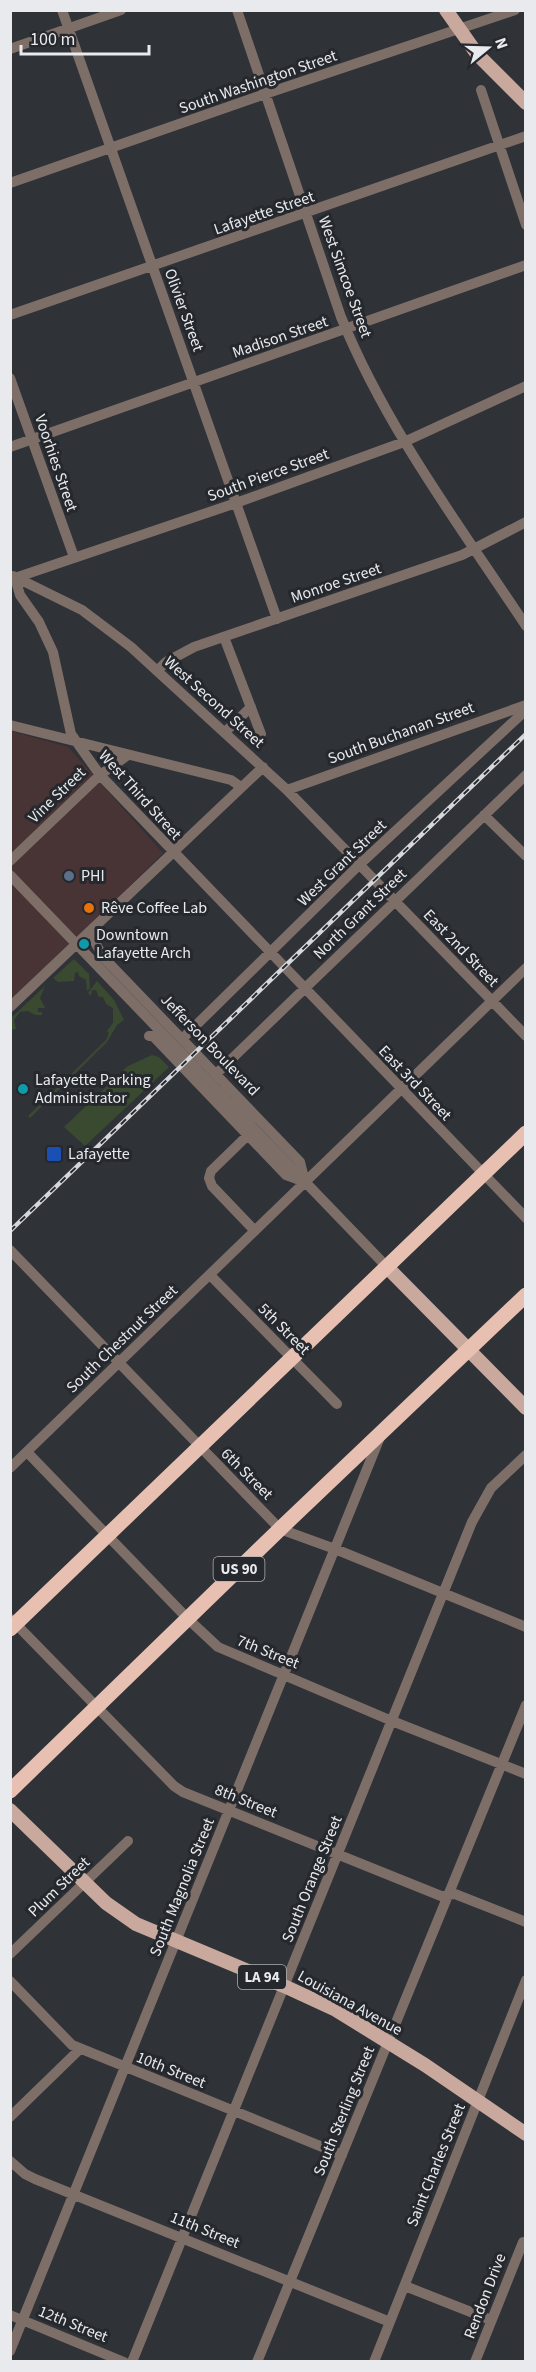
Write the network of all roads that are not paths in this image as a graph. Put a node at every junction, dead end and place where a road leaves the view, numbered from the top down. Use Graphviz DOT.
graph roads {
  1 [pos="62,10"];
  2 [pos="121,10"];
  3 [pos="237,10"];
  4 [pos="446,10"];
  5 [pos="515,10"];
  6 [pos="68,29"];
  7 [pos="459,30"];
  8 [pos="10,49"];
  9 [pos="481,90"];
  10 [pos="265,94"];
  11 [pos="525,103"];
  12 [pos="525,136"];
  13 [pos="499,145"];
  14 [pos="110,149"];
  15 [pos="10,183"];
  16 [pos="306,214"];
  17 [pos="525,225"];
  18 [pos="525,265"];
  19 [pos="153,267"];
  20 [pos="10,315"];
  21 [pos="346,330"];
  22 [pos="10,378"];
  23 [pos="194,382"];
  24 [pos="525,386"];
  25 [pos="32,439"];
  26 [pos="404,442"];
  27 [pos="10,447"];
  28 [pos="236,502"];
  29 [pos="525,522"];
  30 [pos="475,550"];
  31 [pos="74,557"];
  32 [pos="12,577"];
  33 [pos="278,619"];
  34 [pos="525,626"];
  35 [pos="224,637"];
  36 [pos="157,671"];
  37 [pos="525,705"];
  38 [pos="250,707"];
  39 [pos="525,710"];
  40 [pos="10,725"];
  41 [pos="225,732"];
  42 [pos="261,734"];
  43 [pos="75,742"];
  44 [pos="128,755"];
  45 [pos="262,767"];
  46 [pos="100,775"];
  47 [pos="525,775"];
  48 [pos="242,787"];
  49 [pos="287,789"];
  50 [pos="484,815"];
  51 [pos="173,853"];
  52 [pos="525,856"];
  53 [pos="10,861"];
  54 [pos="360,864"];
  55 [pos="10,875"];
  56 [pos="375,881"];
  57 [pos="395,901"];
  58 [pos="93,928"];
  59 [pos="77,943"];
  60 [pos="271,954"];
  61 [pos="284,968"];
  62 [pos="525,968"];
  63 [pos="304,989"];
  64 [pos="490,1000"];
  65 [pos="10,1007"];
  66 [pos="149,1036"];
  67 [pos="525,1036"];
  68 [pos="182,1039"];
  69 [pos="216,1074"];
  70 [pos="401,1090"];
  71 [pos="525,1133"];
  72 [pos="248,1136"];
  73 [pos="483,1174"];
  74 [pos="305,1182"];
  75 [pos="525,1218"];
  76 [pos="255,1231"];
  77 [pos="10,1250"];
  78 [pos="387,1267"];
  79 [pos="210,1275"];
  80 [pos="525,1294"];
  81 [pos="469,1350"];
  82 [pos="292,1359"];
  83 [pos="119,1362"];
  84 [pos="336,1404"];
  85 [pos="525,1408"];
  86 [pos="382,1434"];
  87 [pos="200,1447"];
  88 [pos="27,1452"];
  89 [pos="525,1455"];
  90 [pos="10,1468"];
  91 [pos="280,1529"];
  92 [pos="107,1536"];
  93 [pos="335,1549"];
  94 [pos="444,1593"];
  95 [pos="188,1619"];
  96 [pos="12,1624"];
  97 [pos="525,1627"];
  98 [pos="285,1675"];
  99 [pos="525,1705"];
  100 [pos="97,1707"];
  101 [pos="392,1721"];
  102 [pos="501,1764"];
  103 [pos="525,1774"];
  104 [pos="10,1791"];
  105 [pos="10,1809"];
  106 [pos="230,1810"];
  107 [pos="128,1841"];
  108 [pos="338,1854"];
  109 [pos="84,1883"];
  110 [pos="448,1894"];
  111 [pos="525,1922"];
  112 [pos="176,1942"];
  113 [pos="10,1954"];
  114 [pos="525,1980"];
  115 [pos="10,1981"];
  116 [pos="284,1986"];
  117 [pos="388,2042"];
  118 [pos="81,2049"];
  119 [pos="125,2068"];
  120 [pos="478,2102"];
  121 [pos="234,2111"];
  122 [pos="10,2117"];
  123 [pos="525,2134"];
  124 [pos="342,2155"];
  125 [pos="10,2161"];
  126 [pos="74,2193"];
  127 [pos="184,2237"];
  128 [pos="523,2242"];
  129 [pos="291,2281"];
  130 [pos="405,2286"];
  131 [pos="10,2315"];
  132 [pos="23,2320"];
  133 [pos="491,2320"];
  134 [pos="390,2322"];
  135 [pos="10,2351"];
  136 [pos="124,2361"];
  137 [pos="132,2361"];
  138 [pos="257,2361"];
  139 [pos="374,2361"];
  140 [pos="475,2361"];
  1 -- 6 [label="street, Olivier Street"];
  2 -- 6 [label="street"];
  3 -- 10 [label="street, West Simcoe Street"];
  4 -- 7 [label="main road"];
  5 -- 7 [label="street, South Washington Street"];
  6 -- 8 [label="street"];
  6 -- 14 [label="street, Olivier Street"];
  7 -- 10 [label="street, South Washington Street"];
  7 -- 11 [label="main road"];
  9 -- 13 [label="street"];
  10 -- 14 [label="street, South Washington Street"];
  10 -- 16 [label="street, West Simcoe Street"];
  12 -- 13 [label="street, Lafayette Street"];
  13 -- 16 [label="street, Lafayette Street"];
  13 -- 17 [label="street"];
  14 -- 15 [label="street, South Washington Street"];
  14 -- 19 [label="street, Olivier Street"];
  16 -- 19 [label="street, Lafayette Street"];
  16 -- 21 [label="street, West Simcoe Street"];
  18 -- 21 [label="street, Madison Street"];
  19 -- 20 [label="street, Lafayette Street"];
  19 -- 23 [label="street, Olivier Street"];
  21 -- 23 [label="street, Madison Street"];
  21 -- 26 [label="street, West Simcoe Street"];
  22 -- 25 [label="street, Voorhies Street"];
  23 -- 25 [label="street, Madison Street"];
  23 -- 28 [label="street, Olivier Street"];
  24 -- 26 [label="street, South Pierce Street"];
  25 -- 27 [label="street, Madison Street"];
  25 -- 31 [label="street, Voorhies Street"];
  26 -- 28 [label="street, South Pierce Street"];
  26 -- 30 [label="street, West Simcoe Street"];
  28 -- 31 [label="street, South Pierce Street"];
  28 -- 33 [label="street, Olivier Street"];
  29 -- 30 [label="street, Monroe Street"];
  30 -- 33 [label="street, Monroe Street"];
  30 -- 34 [label="street, West Simcoe Street"];
  31 -- 32 [label="street, South Pierce Street"];
  32 -- 36 [label="street, West Second Street"];
  32 -- 43 [label="street, West Third Street"];
  33 -- 35 [label="street, Monroe Street"];
  35 -- 36 [label="street, Monroe Street"];
  35 -- 38 [label="street"];
  36 -- 41 [label="street, West Second Street"];
  37 -- 49 [label="street, South Buchanan Street"];
  38 -- 41 [label="street"];
  38 -- 42 [label="street"];
  39 -- 54 [label="street, West Grant Street"];
  40 -- 43 [label="street"];
  41 -- 45 [label="street, West Second Street"];
  43 -- 44 [label="street"];
  43 -- 46 [label="street, West Third Street"];
  44 -- 46 [label="street, Vine Street"];
  44 -- 48 [label="street"];
  45 -- 48 [label="street"];
  45 -- 49 [label="street, West Second Street"];
  46 -- 51 [label="street, West Third Street"];
  46 -- 53 [label="street, Vine Street"];
  47 -- 50 [label="street, North Grant Street"];
  48 -- 51 [label="street"];
  49 -- 54 [label="street, West Second Street"];
  50 -- 52 [label="street"];
  50 -- 57 [label="street, North Grant Street"];
  51 -- 58 [label="street"];
  51 -- 60 [label="street, West Third Street"];
  54 -- 56 [label="street, West Second Street"];
  54 -- 60 [label="street, West Grant Street"];
  55 -- 59 [label="street, Jefferson Boulevard"];
  56 -- 57 [label="street, East 2nd Street"];
  57 -- 63 [label="street, North Grant Street"];
  57 -- 64 [label="street, East 2nd Street"];
  58 -- 59 [label="street"];
  58 -- 68 [label="street, Jefferson Boulevard"];
  59 -- 65 [label="street"];
  59 -- 74 [label="street, Jefferson Boulevard"];
  60 -- 61 [label="street, West Third Street"];
  60 -- 68 [label="street, West Grant Street"];
  61 -- 63 [label="street, East 3rd Street"];
  62 -- 64 [label="street, South Chestnut Street"];
  63 -- 69 [label="street, North Grant Street"];
  63 -- 70 [label="street, East 3rd Street"];
  64 -- 67 [label="street, East 2nd Street"];
  64 -- 70 [label="street, South Chestnut Street"];
  66 -- 72 [label="street, Jefferson Boulevard"];
  68 -- 69 [label="street, Jefferson Boulevard"];
  69 -- 74 [label="street, Jefferson Boulevard"];
  70 -- 73 [label="street, East 3rd Street"];
  70 -- 74 [label="street, South Chestnut Street"];
  71 -- 73 [label="highway"];
  72 -- 74 [label="street, Jefferson Boulevard"];
  72 -- 76 [label="street"];
  73 -- 75 [label="street, East 3rd Street"];
  73 -- 78 [label="highway"];
  74 -- 76 [label="street, South Chestnut Street"];
  74 -- 78 [label="street, Jefferson Boulevard"];
  76 -- 79 [label="street, South Chestnut Street"];
  77 -- 83 [label="street, 6th Street"];
  78 -- 81 [label="main road, Jefferson Boulevard"];
  78 -- 82 [label="highway"];
  79 -- 82 [label="street, 5th Street"];
  79 -- 83 [label="street, South Chestnut Street"];
  80 -- 81 [label="highway, US 90"];
  81 -- 85 [label="main road, Jefferson Boulevard"];
  81 -- 86 [label="highway, US 90"];
  82 -- 84 [label="street, 5th Street"];
  82 -- 87 [label="highway"];
  83 -- 87 [label="street, 6th Street"];
  83 -- 88 [label="street, South Chestnut Street"];
  86 -- 91 [label="highway, US 90"];
  86 -- 93 [label="street, South Magnolia Street"];
  87 -- 91 [label="street, 6th Street"];
  87 -- 92 [label="highway"];
  88 -- 90 [label="street, South Chestnut Street"];
  88 -- 92 [label="street, 7th Street"];
  89 -- 94 [label="street, South Orange Street"];
  91 -- 93 [label="street, 6th Street"];
  91 -- 95 [label="highway, US 90"];
  92 -- 95 [label="street, 7th Street"];
  92 -- 96 [label="highway"];
  93 -- 94 [label="street, 6th Street"];
  93 -- 98 [label="street, South Magnolia Street"];
  94 -- 97 [label="street, 6th Street"];
  94 -- 101 [label="street, South Orange Street"];
  95 -- 98 [label="street, 7th Street"];
  95 -- 100 [label="highway, US 90"];
  96 -- 100 [label="street, 8th Street"];
  98 -- 101 [label="street, 7th Street"];
  98 -- 106 [label="street, South Magnolia Street"];
  99 -- 102 [label="street, South Sterling Street"];
  100 -- 104 [label="highway, US 90"];
  100 -- 106 [label="street, 8th Street"];
  101 -- 102 [label="street, 7th Street"];
  101 -- 108 [label="street, South Orange Street"];
  102 -- 103 [label="street, 7th Street"];
  102 -- 110 [label="street, South Sterling Street"];
  105 -- 109 [label="main road, Louisiana Avenue / LA 94"];
  106 -- 108 [label="street, 8th Street"];
  106 -- 112 [label="street, South Magnolia Street"];
  107 -- 109 [label="street, Plum Street"];
  108 -- 110 [label="street, 8th Street"];
  108 -- 116 [label="street, South Orange Street"];
  109 -- 112 [label="main road, Louisiana Avenue / LA 94"];
  109 -- 113 [label="street, Plum Street"];
  110 -- 111 [label="street, 8th Street"];
  110 -- 117 [label="street, South Sterling Street"];
  112 -- 116 [label="main road, Louisiana Avenue / LA 94"];
  112 -- 119 [label="street, South Magnolia Street"];
  114 -- 120 [label="street, Saint Charles Street"];
  115 -- 118 [label="street, 10th Street"];
  116 -- 117 [label="main road, Louisiana Avenue / LA 94"];
  116 -- 121 [label="street, South Orange Street"];
  117 -- 120 [label="main road, Louisiana Avenue / LA 94"];
  117 -- 124 [label="street, South Sterling Street"];
  118 -- 119 [label="street, 10th Street"];
  118 -- 122 [label="street"];
  119 -- 121 [label="street, 10th Street"];
  119 -- 126 [label="street, South Magnolia Street"];
  120 -- 123 [label="main road, Louisiana Avenue / LA 94"];
  120 -- 130 [label="street, Saint Charles Street"];
  121 -- 124 [label="street, 10th Street"];
  121 -- 127 [label="street, South Orange Street"];
  124 -- 129 [label="street, South Sterling Street"];
  125 -- 126 [label="street, 11th Street"];
  126 -- 127 [label="street, 11th Street"];
  126 -- 132 [label="street, South Magnolia Street"];
  127 -- 129 [label="street, 11th Street"];
  127 -- 137 [label="street, South Orange Street"];
  128 -- 133 [label="street, Rendon Drive"];
  129 -- 134 [label="street, 11th Street"];
  129 -- 138 [label="street, South Sterling Street"];
  130 -- 133 [label="street"];
  130 -- 134 [label="street, Saint Charles Street"];
  131 -- 132 [label="street, 12th Street"];
  132 -- 135 [label="street, South Magnolia Street"];
  132 -- 136 [label="street, 12th Street"];
  133 -- 140 [label="street, Rendon Drive"];
  134 -- 139 [label="street, Saint Charles Street"];
}
